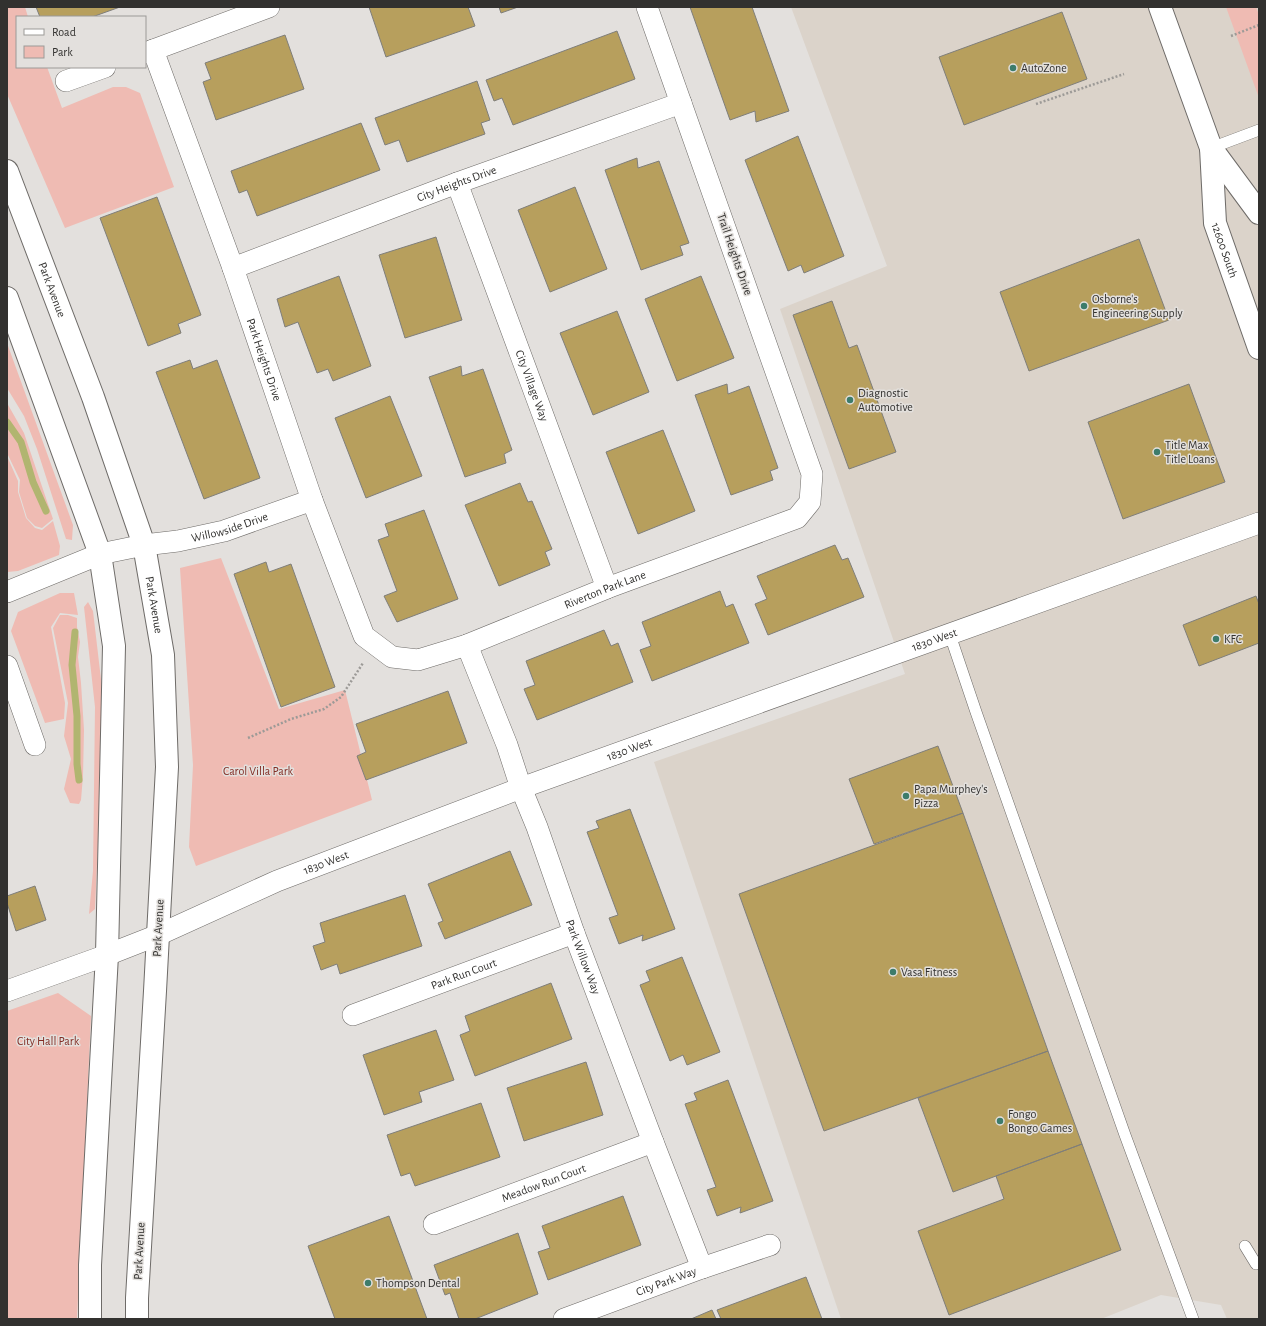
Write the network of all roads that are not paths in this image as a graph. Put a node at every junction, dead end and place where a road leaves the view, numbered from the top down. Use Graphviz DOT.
graph roads {
  1 [pos="269,7"];
  2 [pos="647,7"];
  3 [pos="1160,7"];
  4 [pos="149,51"];
  5 [pos="102,68"];
  6 [pos="66,81"];
  7 [pos="681,103"];
  8 [pos="1259,130"];
  9 [pos="1211,148"];
  10 [pos="7,171"];
  11 [pos="457,183"];
  12 [pos="13,205"];
  13 [pos="1259,213"];
  14 [pos="233,268"];
  15 [pos="7,298"];
  16 [pos="1259,348"];
  17 [pos="312,500"];
  18 [pos="810,502"];
  19 [pos="1259,523"];
  20 [pos="144,545"];
  21 [pos="100,554"];
  22 [pos="607,588"];
  23 [pos="7,592"];
  24 [pos="950,634"];
  25 [pos="467,645"];
  26 [pos="392,657"];
  27 [pos="7,666"];
  28 [pos="35,745"];
  29 [pos="521,788"];
  30 [pos="574,933"];
  31 [pos="158,935"];
  32 [pos="107,955"];
  33 [pos="7,991"];
  34 [pos="353,1015"];
  35 [pos="653,1142"];
  36 [pos="434,1224"];
  37 [pos="770,1245"];
  38 [pos="1245,1246"];
  39 [pos="1259,1263"];
  40 [pos="702,1268"];
  41 [pos="90,1316"];
  42 [pos="136,1316"];
  43 [pos="564,1319"];
  44 [pos="1193,1319"];
  1 -- 4 [label="street"];
  2 -- 7 [label="street, Trail Heights Drive"];
  3 -- 9 [label="street, 12600 South"];
  4 -- 14 [label="street, Park Heights Drive"];
  5 -- 6 [label="street"];
  7 -- 11 [label="street, City Heights Drive"];
  7 -- 18 [label="street, Trail Heights Drive"];
  8 -- 9 [label="lane"];
  9 -- 13 [label="street, 12600 South"];
  9 -- 16 [label="street, 12600 South"];
  10 -- 12 [label="street, Park Avenue"];
  11 -- 14 [label="street, City Heights Drive"];
  11 -- 22 [label="street, City Village Way"];
  12 -- 20 [label="street, Park Avenue"];
  14 -- 17 [label="street, Park Heights Drive"];
  15 -- 21 [label="street"];
  17 -- 20 [label="street, Willowside Drive"];
  17 -- 26 [label="street, Park Heights Drive"];
  18 -- 22 [label="street, Riverton Park Lane"];
  19 -- 24 [label="street, 1830 West"];
  20 -- 21 [label="street"];
  20 -- 31 [label="street, Park Avenue"];
  21 -- 23 [label="street"];
  21 -- 32 [label="street"];
  22 -- 25 [label="street, Riverton Park Lane"];
  24 -- 29 [label="street, 1830 West"];
  24 -- 44 [label="lane"];
  25 -- 26 [label="street, Riverton Park Lane"];
  25 -- 29 [label="street, Park Willow Way"];
  27 -- 28 [label="street"];
  29 -- 30 [label="street, Park Willow Way"];
  29 -- 31 [label="street, 1830 West"];
  30 -- 34 [label="street, Park Run Court"];
  30 -- 35 [label="street, Park Willow Way"];
  31 -- 32 [label="street, 1830 West"];
  31 -- 42 [label="street, Park Avenue"];
  32 -- 33 [label="street, 1830 West"];
  32 -- 41 [label="street"];
  35 -- 36 [label="street, Meadow Run Court"];
  35 -- 40 [label="street, Park Willow Way"];
  37 -- 40 [label="street, City Park Way"];
  38 -- 39 [label="lane"];
  40 -- 43 [label="street, City Park Way"];
}
